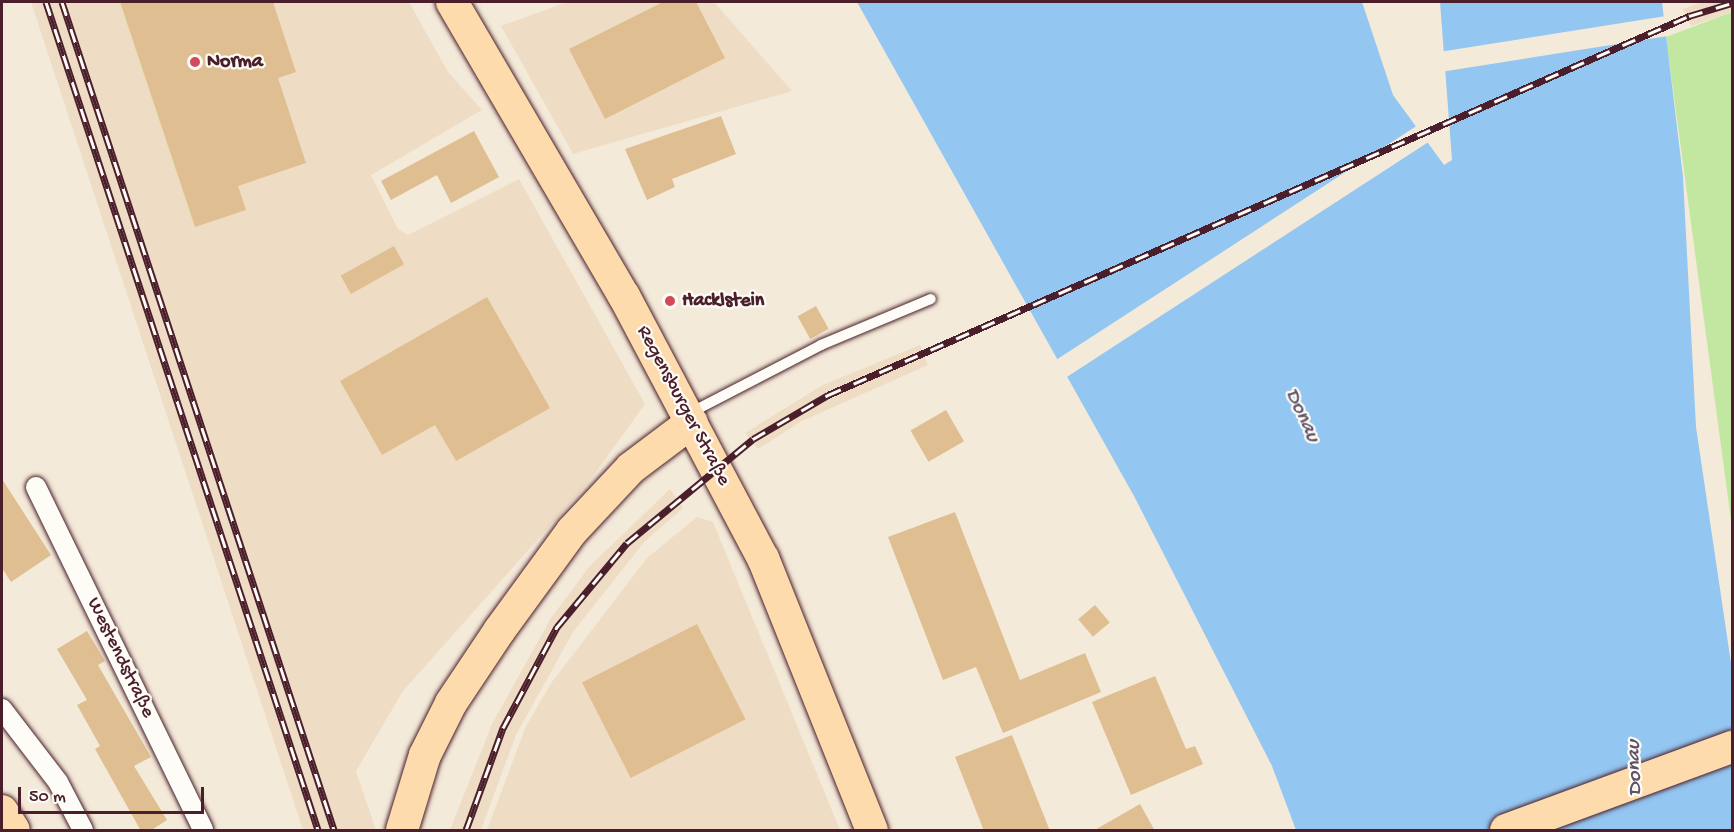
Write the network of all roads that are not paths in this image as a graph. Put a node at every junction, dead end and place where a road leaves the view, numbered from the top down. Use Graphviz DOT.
graph roads {
  1 [pos="452,2"];
  2 [pos="931,299"];
  3 [pos="690,418"];
  4 [pos="36,487"];
  5 [pos="2,709"];
  6 [pos="1732,747"];
  7 [pos="2,811"];
  8 [pos="14,831"];
  9 [pos="83,831"];
  10 [pos="203,831"];
  11 [pos="402,831"];
  12 [pos="872,831"];
  13 [pos="1506,831"];
  1 -- 3 [label="main road, Regensburger Straße"];
  2 -- 3 [label="lane"];
  3 -- 11 [label="main road"];
  3 -- 12 [label="main road, Regensburger Straße"];
  4 -- 10 [label="street, Westendstraße"];
  5 -- 9 [label="street"];
  6 -- 13 [label="main road"];
  7 -- 8 [label="main road"];
}
